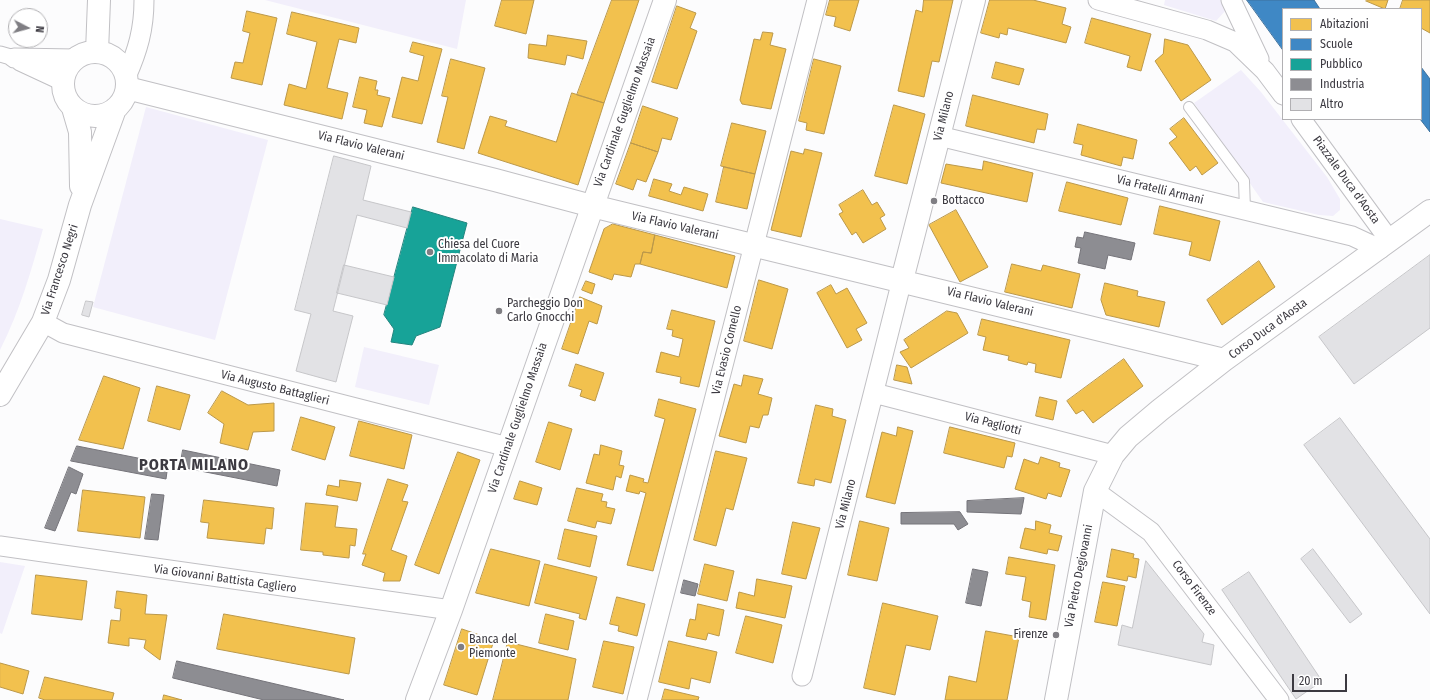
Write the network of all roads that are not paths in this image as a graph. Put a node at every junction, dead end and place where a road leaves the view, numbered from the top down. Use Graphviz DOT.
graph roads {
  1 [pos="99,0"];
  2 [pos="144,0"];
  3 [pos="665,0"];
  4 [pos="817,0"];
  5 [pos="974,0"];
  6 [pos="1098,0"];
  7 [pos="1231,0"];
  8 [pos="97,52"];
  9 [pos="7,56"];
  10 [pos="75,59"];
  11 [pos="1265,71"];
  12 [pos="63,81"];
  13 [pos="126,82"];
  14 [pos="1282,94"];
  15 [pos="1189,107"];
  16 [pos="73,108"];
  17 [pos="115,109"];
  18 [pos="1302,120"];
  19 [pos="939,136"];
  20 [pos="80,205"];
  21 [pos="592,206"];
  22 [pos="1245,210"];
  23 [pos="1430,211"];
  24 [pos="754,244"];
  25 [pos="1385,245"];
  26 [pos="902,280"];
  27 [pos="43,322"];
  28 [pos="1224,360"];
  29 [pos="874,393"];
  30 [pos="0,394"];
  31 [pos="508,448"];
  32 [pos="1113,456"];
  33 [pos="1095,491"];
  34 [pos="0,546"];
  35 [pos="451,610"];
  36 [pos="802,676"];
  37 [pos="417,700"];
  38 [pos="637,700"];
  39 [pos="1056,700"];
  40 [pos="1279,700"];
  1 -- 8 [label="street"];
  2 -- 13 [label="street"];
  3 -- 21 [label="street, Via Cardinale Guglielmo Massaia"];
  4 -- 24 [label="street, Via Evasio Comello"];
  5 -- 19 [label="street, Via Milano"];
  6 -- 11 [label="street"];
  7 -- 11 [label="street"];
  8 -- 10 [label="street"];
  8 -- 13 [label="street"];
  9 -- 10 [label="street"];
  9 -- 12 [label="street"];
  10 -- 12 [label="street"];
  11 -- 14 [label="street"];
  12 -- 16 [label="street"];
  13 -- 17 [label="street"];
  13 -- 21 [label="street, Via Flavio Valerani"];
  15 -- 22 [label="lane"];
  16 -- 17 [label="street"];
  16 -- 20 [label="street, Via Francesco Negri"];
  17 -- 20 [label="street, Via Francesco Negri"];
  18 -- 25 [label="street, Piazzale Duca d'Aosta"];
  19 -- 22 [label="street, Via Fratelli Armani"];
  19 -- 26 [label="street, Via Milano"];
  20 -- 27 [label="street, Via Francesco Negri"];
  21 -- 24 [label="street, Via Flavio Valerani"];
  21 -- 31 [label="street, Via Cardinale Guglielmo Massaia"];
  22 -- 25 [label="street, Via Fratelli Armani"];
  23 -- 25 [label="street, Corso Duca d'Aosta"];
  24 -- 26 [label="street, Via Flavio Valerani"];
  24 -- 38 [label="street, Via Evasio Comello"];
  25 -- 28 [label="street, Corso Duca d'Aosta"];
  26 -- 28 [label="street, Via Flavio Valerani"];
  26 -- 29 [label="street, Via Milano"];
  27 -- 30 [label="street, Via Francesco Negri"];
  27 -- 31 [label="street, Via Augusto Battaglieri"];
  28 -- 32 [label="street, Corso Duca d'Aosta"];
  29 -- 32 [label="street, Via Pagliotti"];
  29 -- 36 [label="street, Via Milano"];
  31 -- 35 [label="street, Via Cardinale Guglielmo Massaia"];
  32 -- 33 [label="street, Via Pietro Degiovanni"];
  33 -- 39 [label="street, Via Pietro Degiovanni"];
  33 -- 40 [label="street, Corso Firenze"];
  34 -- 35 [label="street, Via Giovanni Battista Cagliero"];
  35 -- 37 [label="street, Via Cardinale Guglielmo Massaia"];
}
